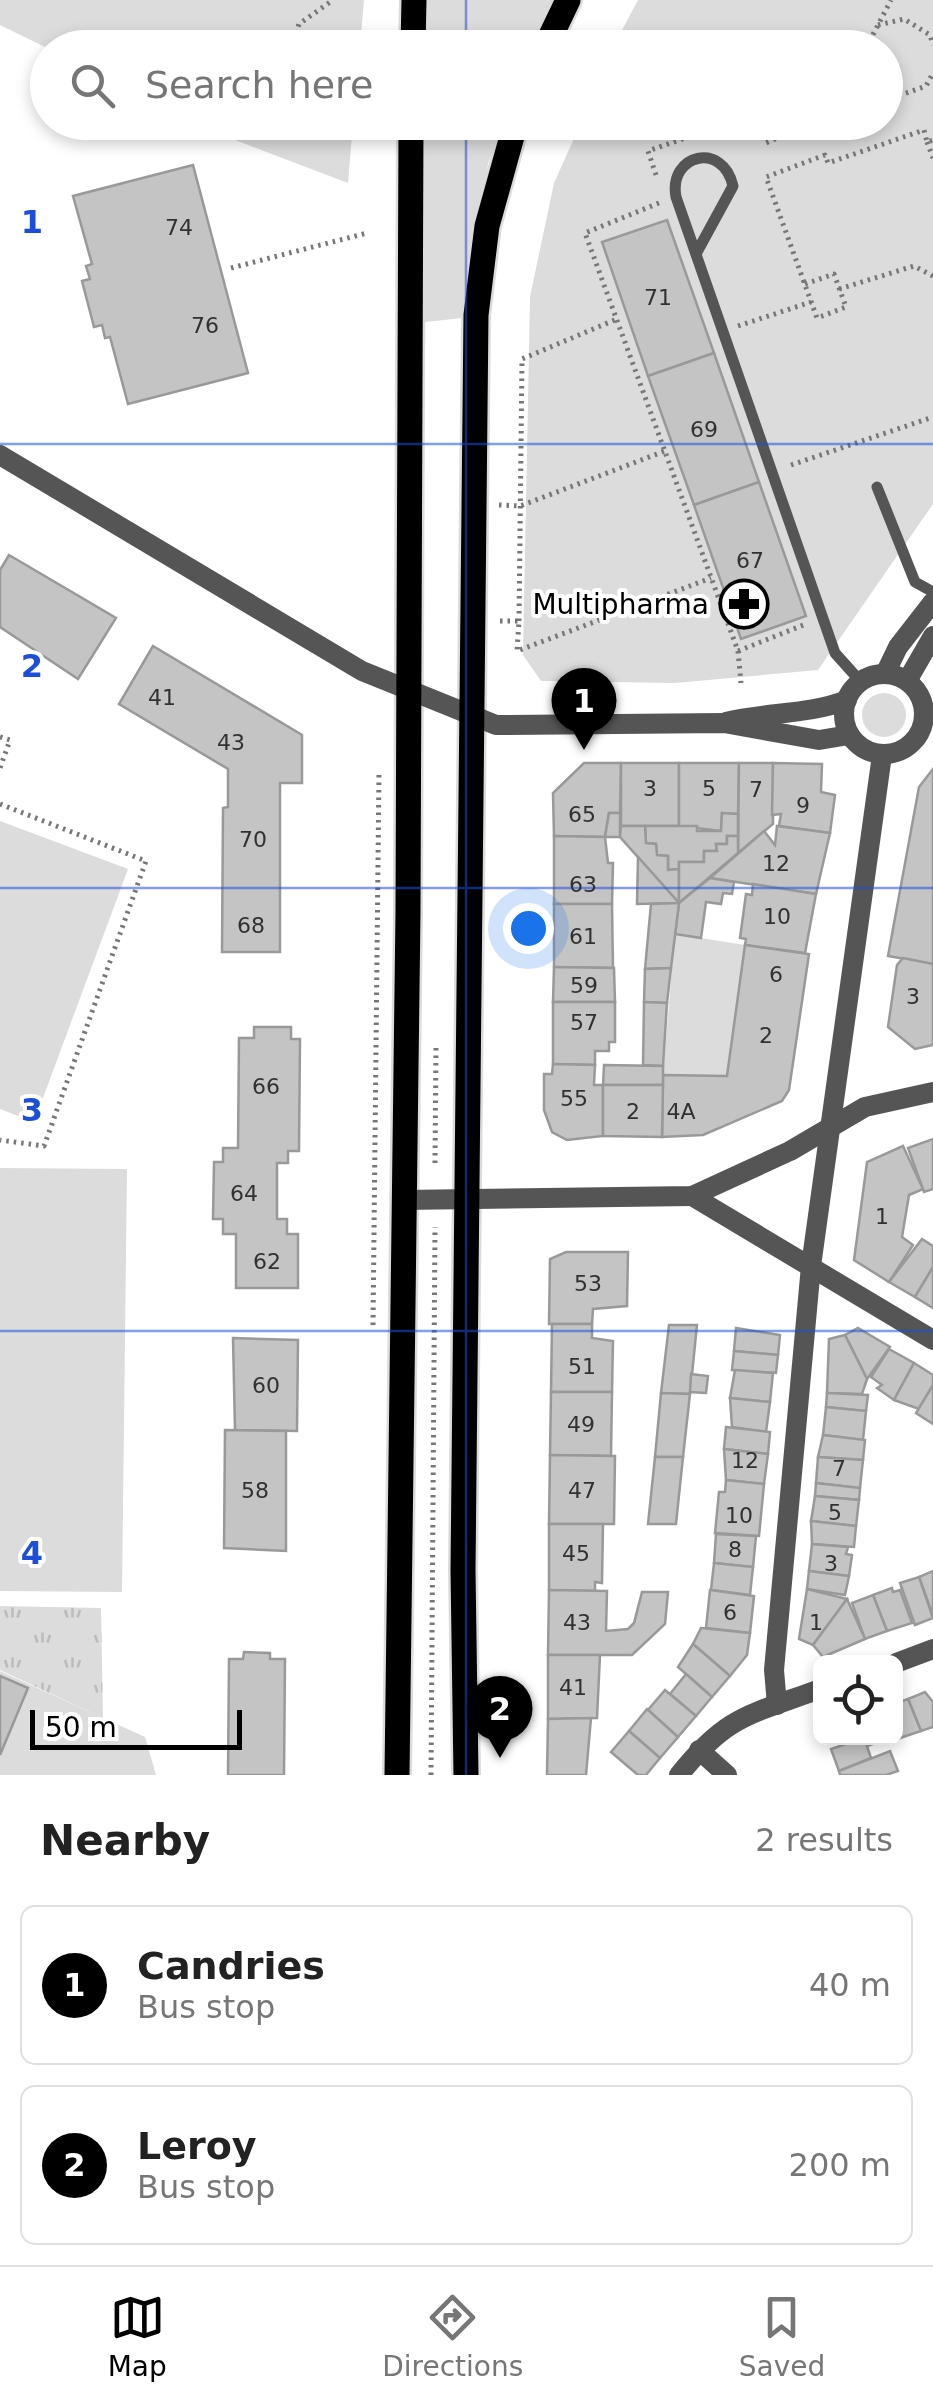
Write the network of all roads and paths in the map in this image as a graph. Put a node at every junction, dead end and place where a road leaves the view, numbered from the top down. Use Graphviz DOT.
graph roads {
  1 [pos="332,0"];
  2 [pos="414,0"];
  3 [pos="568,0"];
  4 [pos="891,0"];
  5 [pos="878,25"];
  6 [pos="297,30"];
  7 [pos="413,30"];
  8 [pos="554,30"];
  9 [pos="875,30"];
  10 [pos="933,45"];
  11 [pos="933,73"];
  12 [pos="903,94"];
  13 [pos="903,137"];
  14 [pos="411,140"];
  15 [pos="511,140"];
  16 [pos="895,140"];
  17 [pos="930,141"];
  18 [pos="933,158"];
  19 [pos="676,196"];
  20 [pos="367,233"];
  21 [pos="697,252"];
  22 [pos="231,268"];
  23 [pos="933,276"];
  24 [pos="805,284"];
  25 [pos="839,288"];
  26 [pos="811,302"];
  27 [pos="616,319"];
  28 [pos="724,330"];
  29 [pos="933,417"];
  30 [pos="665,451"];
  31 [pos="0,454"];
  32 [pos="774,471"];
  33 [pos="877,486"];
  34 [pos="501,491"];
  35 [pos="520,506"];
  36 [pos="711,578"];
  37 [pos="933,592"];
  38 [pos="933,602"];
  39 [pos="500,604"];
  40 [pos="823,618"];
  41 [pos="519,621"];
  42 [pos="495,622"];
  43 [pos="496,636"];
  44 [pos="933,636"];
  45 [pos="738,651"];
  46 [pos="885,674"];
  47 [pos="907,681"];
  48 [pos="861,682"];
  49 [pos="741,684"];
  50 [pos="406,688"];
  51 [pos="846,700"];
  52 [pos="470,715"];
  53 [pos="724,723"];
  54 [pos="928,730"];
  55 [pos="850,735"];
  56 [pos="0,737"];
  57 [pos="882,755"];
  58 [pos="0,768"];
  59 [pos="0,804"];
  60 [pos="933,1092"];
  61 [pos="829,1128"];
  62 [pos="0,1140"];
  63 [pos="692,1196"];
  64 [pos="466,1199"];
  65 [pos="404,1200"];
  66 [pos="435,1227"];
  67 [pos="812,1266"];
  68 [pos="933,1340"];
  69 [pos="933,1649"];
  70 [pos="903,1660"];
  71 [pos="813,1692"];
  72 [pos="777,1705"];
  73 [pos="699,1750"];
  74 [pos="397,1775"];
  75 [pos="431,1775"];
  76 [pos="466,1775"];
  77 [pos="678,1775"];
  78 [pos="727,1775"];
  1 -- 6 [label="path"];
  2 -- 7 [label="main road"];
  3 -- 8 [label="main road"];
  4 -- 5 [label="path"];
  5 -- 9 [label="path"];
  5 -- 10 [label="path"];
  11 -- 12 [label="path"];
  13 -- 17 [label="path"];
  14 -- 50 [label="main road"];
  15 -- 52 [label="main road"];
  16 -- 24 [label="path"];
  17 -- 18 [label="path"];
  19 -- 21 [label="lane"];
  19 -- 21 [label="lane"];
  19 -- 27 [label="path"];
  20 -- 22 [label="path"];
  21 -- 28 [label="lane"];
  23 -- 25 [label="path"];
  24 -- 25 [label="path"];
  24 -- 26 [label="path"];
  25 -- 26 [label="path"];
  26 -- 28 [label="path"];
  27 -- 30 [label="path"];
  27 -- 35 [label="path"];
  28 -- 32 [label="lane"];
  29 -- 32 [label="path"];
  30 -- 35 [label="path"];
  30 -- 36 [label="path"];
  31 -- 50 [label="street"];
  32 -- 40 [label="lane"];
  33 -- 37 [label="lane"];
  34 -- 35 [label="path"];
  35 -- 41 [label="path"];
  36 -- 41 [label="path"];
  36 -- 45 [label="path"];
  38 -- 46 [label="street"];
  39 -- 42 [label="path"];
  40 -- 45 [label="path"];
  40 -- 48 [label="lane"];
  41 -- 42 [label="path"];
  42 -- 43 [label="path"];
  44 -- 47 [label="street"];
  45 -- 49 [label="path"];
  46 -- 47 [label="street"];
  46 -- 48 [label="street"];
  47 -- 54 [label="street"];
  48 -- 51 [label="street"];
  50 -- 52 [label="street"];
  50 -- 65 [label="main road"];
  51 -- 53 [label="street"];
  51 -- 55 [label="street"];
  52 -- 53 [label="street"];
  52 -- 64 [label="main road"];
  53 -- 55 [label="street"];
  54 -- 57 [label="street"];
  55 -- 57 [label="street"];
  56 -- 58 [label="path"];
  57 -- 61 [label="street"];
  59 -- 62 [label="path"];
  60 -- 61 [label="street"];
  61 -- 63 [label="street"];
  61 -- 67 [label="street"];
  63 -- 64 [label="street"];
  63 -- 67 [label="street"];
  64 -- 65 [label="street"];
  64 -- 76 [label="main road"];
  65 -- 74 [label="main road"];
  66 -- 75 [label="path"];
  67 -- 68 [label="street"];
  67 -- 72 [label="street"];
  69 -- 70 [label="street"];
  71 -- 72 [label="street"];
  72 -- 73 [label="street"];
  73 -- 77 [label="street"];
  73 -- 78 [label="street"];
}
